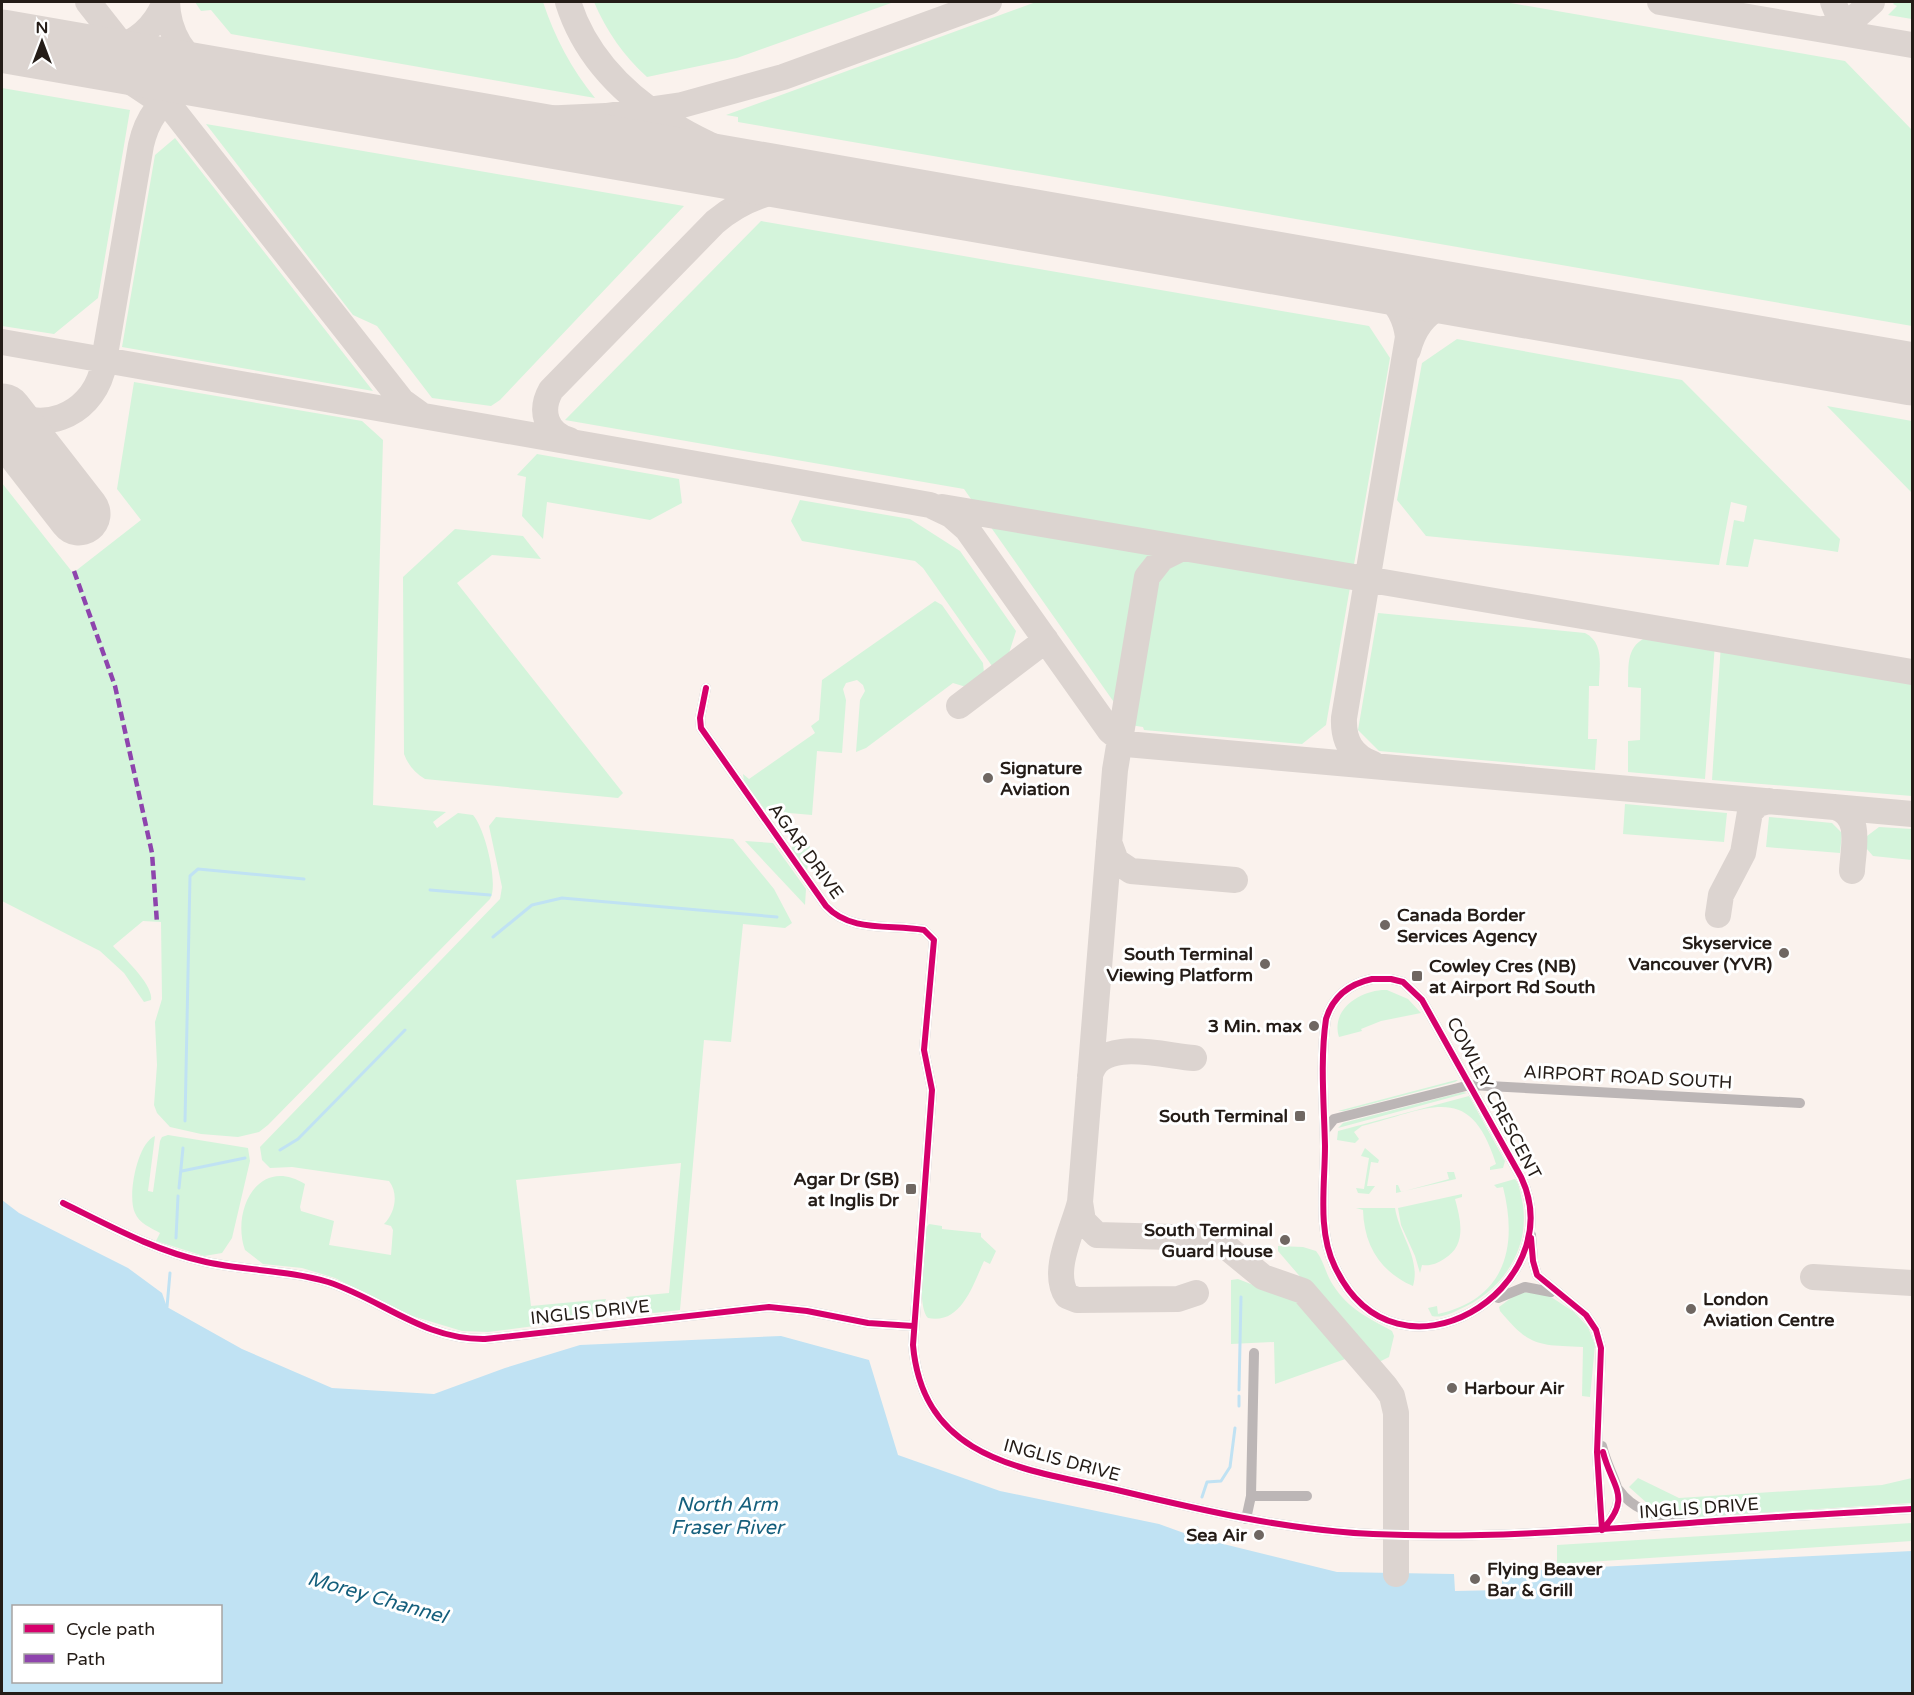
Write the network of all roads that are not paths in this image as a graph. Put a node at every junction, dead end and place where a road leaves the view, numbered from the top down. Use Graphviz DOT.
graph roads {
  1 [pos="706,688"];
  2 [pos="1470,1085"];
  3 [pos="1800,1103"];
  4 [pos="1324,1135"];
  5 [pos="63,1203"];
  6 [pos="1530,1214"];
  7 [pos="1559,1295"];
  8 [pos="1487,1304"];
  9 [pos="913,1326"];
  10 [pos="1254,1353"];
  11 [pos="1598,1431"];
  12 [pos="1616,1485"];
  13 [pos="1251,1496"];
  14 [pos="1306,1496"];
  15 [pos="1912,1509"];
  16 [pos="1246,1519"];
  17 [pos="1705,1522"];
  18 [pos="1602,1530"];
  1 -- 9 [label="street, AGAR DRIVE"];
  2 -- 3 [label="street, AIRPORT ROAD SOUTH"];
  2 -- 4 [label="street, AIRPORT ROAD SOUTH"];
  2 -- 4 [label="street, COWLEY CRESCENT"];
  2 -- 6 [label="street, COWLEY CRESCENT"];
  4 -- 8 [label="street, COWLEY CRESCENT"];
  5 -- 9 [label="street, INGLIS DRIVE"];
  6 -- 7 [label="street"];
  6 -- 8 [label="street, COWLEY CRESCENT"];
  7 -- 8 [label="street"];
  7 -- 11 [label="street"];
  9 -- 16 [label="street, INGLIS DRIVE"];
  10 -- 13 [label="street"];
  11 -- 12 [label="street"];
  11 -- 18 [label="street"];
  12 -- 17 [label="street"];
  12 -- 18 [label="street"];
  13 -- 14 [label="street"];
  13 -- 16 [label="street"];
  15 -- 17 [label="street, INGLIS DRIVE"];
  16 -- 18 [label="street, INGLIS DRIVE"];
  17 -- 18 [label="street, INGLIS DRIVE"];
}
